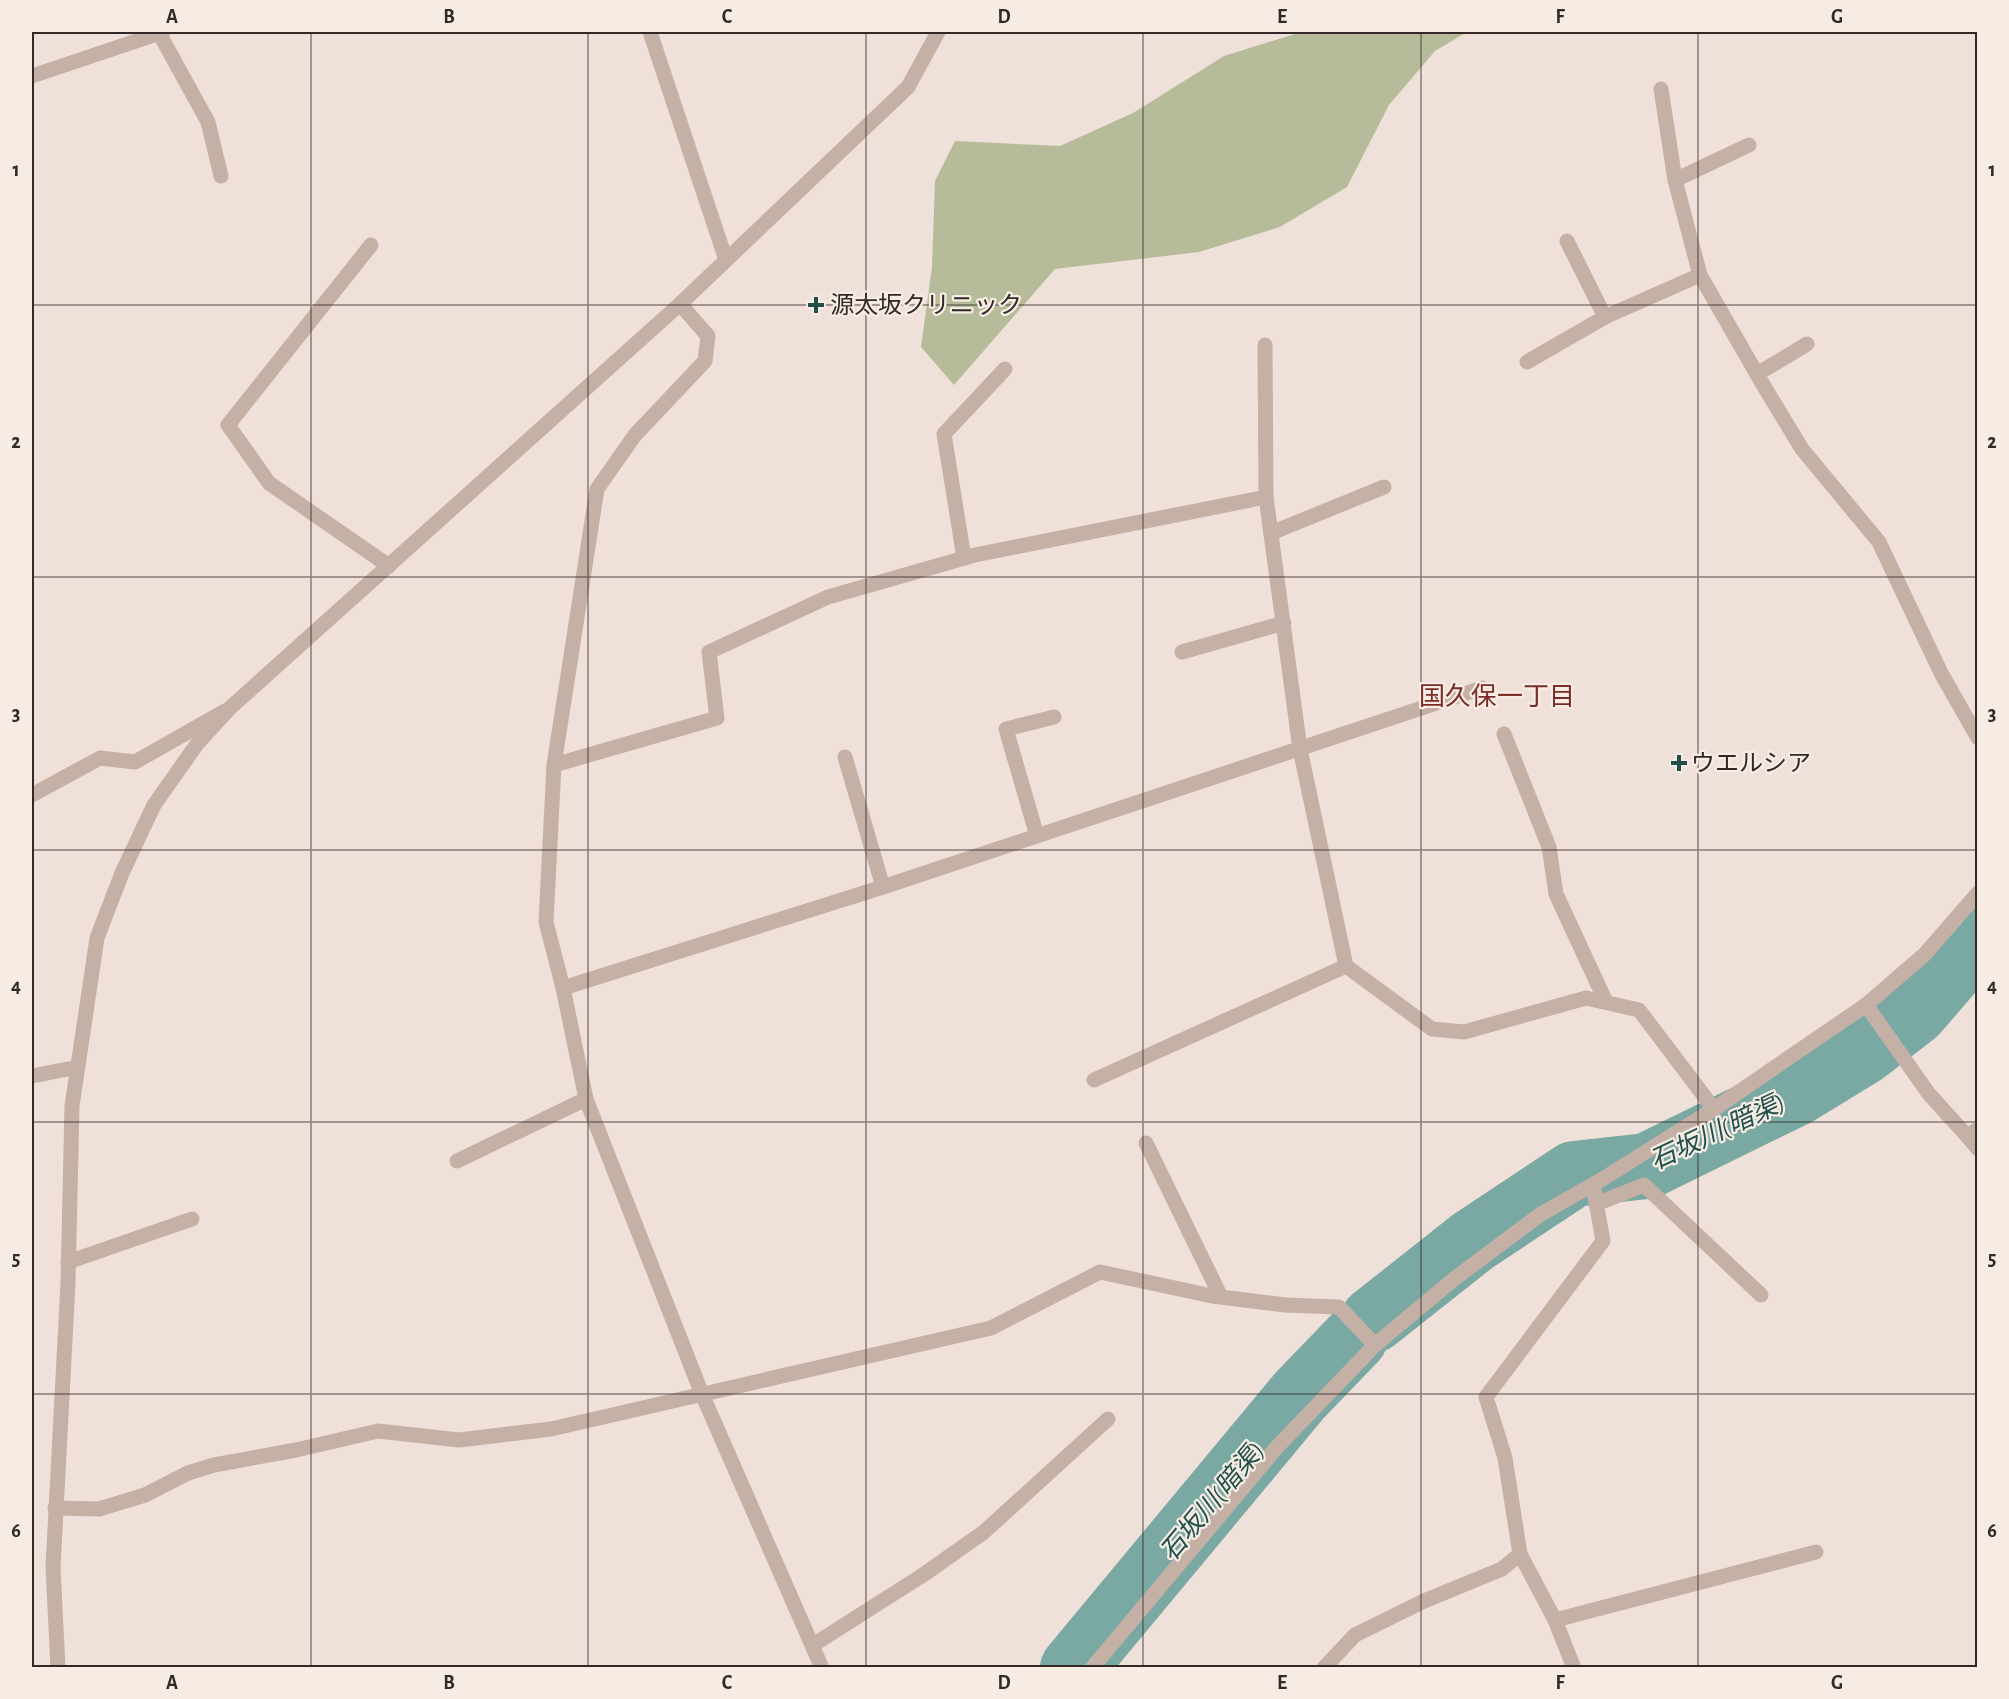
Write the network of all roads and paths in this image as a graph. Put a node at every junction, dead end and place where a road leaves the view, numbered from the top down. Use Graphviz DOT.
graph roads {
  1 [pos="161,32"];
  2 [pos="650,32"];
  3 [pos="938,32"];
  4 [pos="32,76"];
  5 [pos="1661,89"];
  6 [pos="1749,145"];
  7 [pos="221,176"];
  8 [pos="1675,180"];
  9 [pos="1567,241"];
  10 [pos="371,245"];
  11 [pos="726,260"];
  12 [pos="1700,275"];
  13 [pos="680,304"];
  14 [pos="1605,317"];
  15 [pos="1807,344"];
  16 [pos="1265,345"];
  17 [pos="1527,362"];
  18 [pos="1005,369"];
  19 [pos="1757,374"];
  20 [pos="1384,487"];
  21 [pos="1266,497"];
  22 [pos="1271,533"];
  23 [pos="964,558"];
  24 [pos="389,566"];
  25 [pos="1284,623"];
  26 [pos="1182,652"];
  27 [pos="1482,688"];
  28 [pos="230,708"];
  29 [pos="1054,717"];
  30 [pos="1504,734"];
  31 [pos="1977,738"];
  32 [pos="1300,749"];
  33 [pos="846,757"];
  34 [pos="554,765"];
  35 [pos="32,795"];
  36 [pos="1037,836"];
  37 [pos="883,887"];
  38 [pos="1977,894"];
  39 [pos="1346,966"];
  40 [pos="562,988"];
  41 [pos="1606,1002"];
  42 [pos="1866,1005"];
  43 [pos="78,1067"];
  44 [pos="32,1076"];
  45 [pos="1094,1080"];
  46 [pos="586,1099"];
  47 [pos="1714,1109"];
  48 [pos="1972,1132"];
  49 [pos="1146,1143"];
  50 [pos="1977,1149"];
  51 [pos="457,1161"];
  52 [pos="1597,1182"];
  53 [pos="1596,1204"];
  54 [pos="192,1219"];
  55 [pos="68,1263"];
  56 [pos="1761,1295"];
  57 [pos="1221,1297"];
  58 [pos="1375,1345"];
  59 [pos="702,1394"];
  60 [pos="1108,1419"];
  61 [pos="55,1508"];
  62 [pos="1816,1552"];
  63 [pos="1520,1554"];
  64 [pos="1555,1620"];
  65 [pos="813,1645"];
  66 [pos="58,1668"];
  67 [pos="822,1668"];
  68 [pos="1092,1668"];
  69 [pos="1324,1668"];
  70 [pos="1574,1668"];
  1 -- 4 [label="street"];
  1 -- 7 [label="street"];
  2 -- 11 [label="street"];
  3 -- 11 [label="street"];
  5 -- 8 [label="street"];
  6 -- 8 [label="street"];
  8 -- 12 [label="street"];
  9 -- 14 [label="street"];
  10 -- 24 [label="street"];
  11 -- 13 [label="street"];
  12 -- 14 [label="street"];
  12 -- 19 [label="street"];
  13 -- 24 [label="street"];
  13 -- 34 [label="street"];
  14 -- 17 [label="street"];
  15 -- 19 [label="street"];
  16 -- 21 [label="street"];
  18 -- 23 [label="street"];
  19 -- 31 [label="street"];
  20 -- 22 [label="street"];
  21 -- 22 [label="street"];
  21 -- 23 [label="street"];
  22 -- 25 [label="street"];
  23 -- 34 [label="street"];
  24 -- 28 [label="street"];
  25 -- 26 [label="street"];
  25 -- 32 [label="street"];
  27 -- 32 [label="street"];
  28 -- 35 [label="street"];
  28 -- 43 [label="street"];
  29 -- 36 [label="street"];
  30 -- 41 [label="street"];
  32 -- 36 [label="street"];
  32 -- 39 [label="street"];
  33 -- 37 [label="street"];
  34 -- 40 [label="street"];
  36 -- 37 [label="street"];
  37 -- 40 [label="street"];
  38 -- 42 [label="street"];
  39 -- 41 [label="street"];
  39 -- 45 [label="street"];
  40 -- 46 [label="street"];
  41 -- 47 [label="street"];
  42 -- 47 [label="street"];
  42 -- 48 [label="street"];
  43 -- 44 [label="street"];
  43 -- 55 [label="street"];
  46 -- 51 [label="street"];
  46 -- 59 [label="street"];
  47 -- 52 [label="street"];
  48 -- 50 [label="street"];
  49 -- 57 [label="street"];
  52 -- 53 [label="street"];
  52 -- 58 [label="street"];
  53 -- 56 [label="street"];
  53 -- 63 [label="street"];
  54 -- 55 [label="street"];
  55 -- 61 [label="street"];
  57 -- 58 [label="street"];
  57 -- 59 [label="street"];
  58 -- 68 [label="street"];
  59 -- 61 [label="street"];
  59 -- 65 [label="street"];
  60 -- 65 [label="street"];
  61 -- 66 [label="street"];
  62 -- 64 [label="street"];
  63 -- 64 [label="street"];
  63 -- 69 [label="street"];
  64 -- 70 [label="street"];
  65 -- 67 [label="street"];
}
